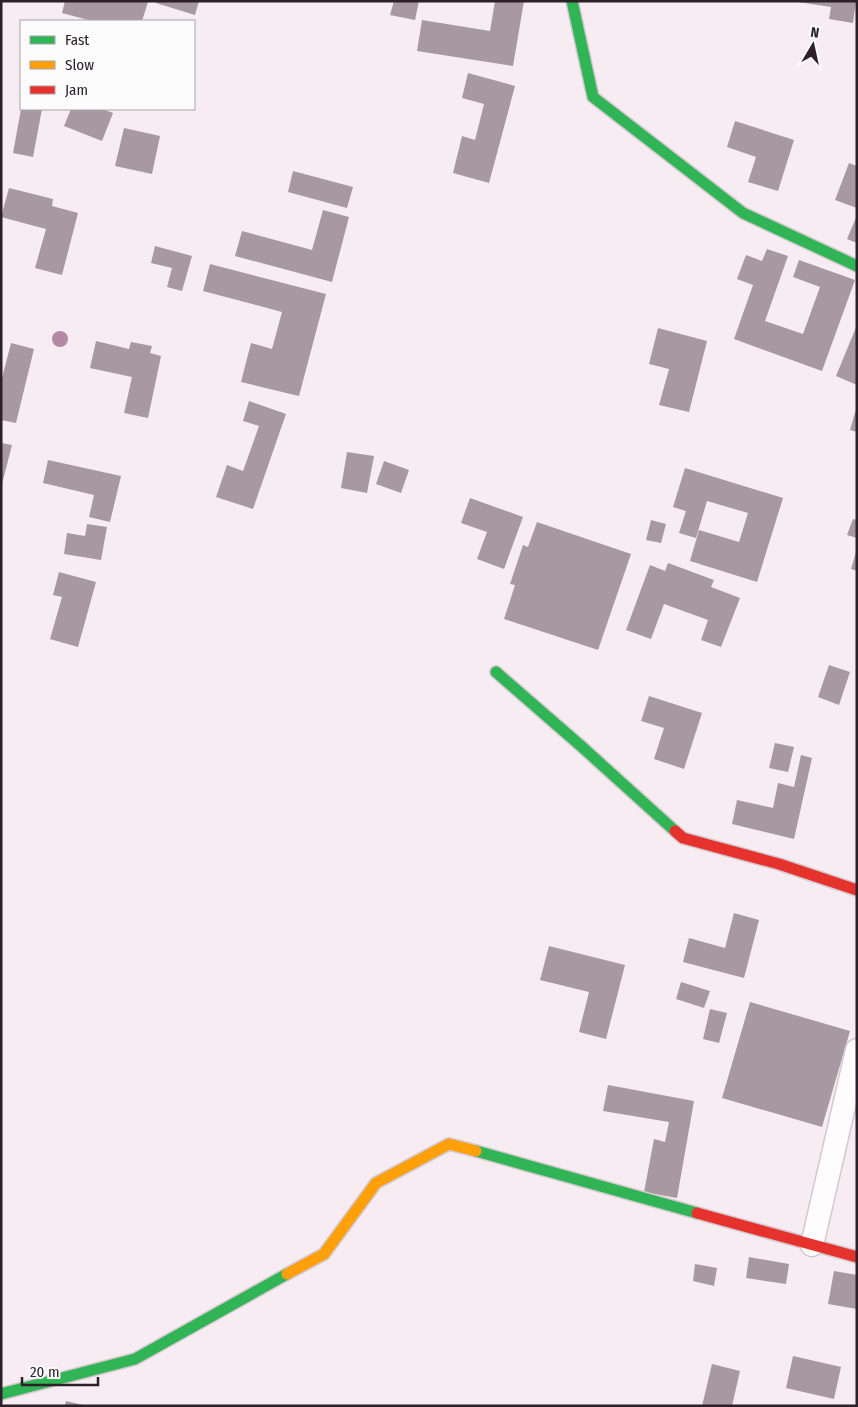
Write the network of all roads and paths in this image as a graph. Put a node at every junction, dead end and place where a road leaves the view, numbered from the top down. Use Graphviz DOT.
graph roads {
  1 [pos="572,1"];
  2 [pos="857,266"];
  3 [pos="496,672"];
  4 [pos="857,890"];
  5 [pos="857,1050"];
  6 [pos="812,1245"];
  7 [pos="857,1257"];
  8 [pos="1,1394"];
  1 -- 2 [label="street"];
  3 -- 4 [label="street"];
  5 -- 6 [label="street"];
  6 -- 7 [label="street"];
  6 -- 8 [label="street"];
}
